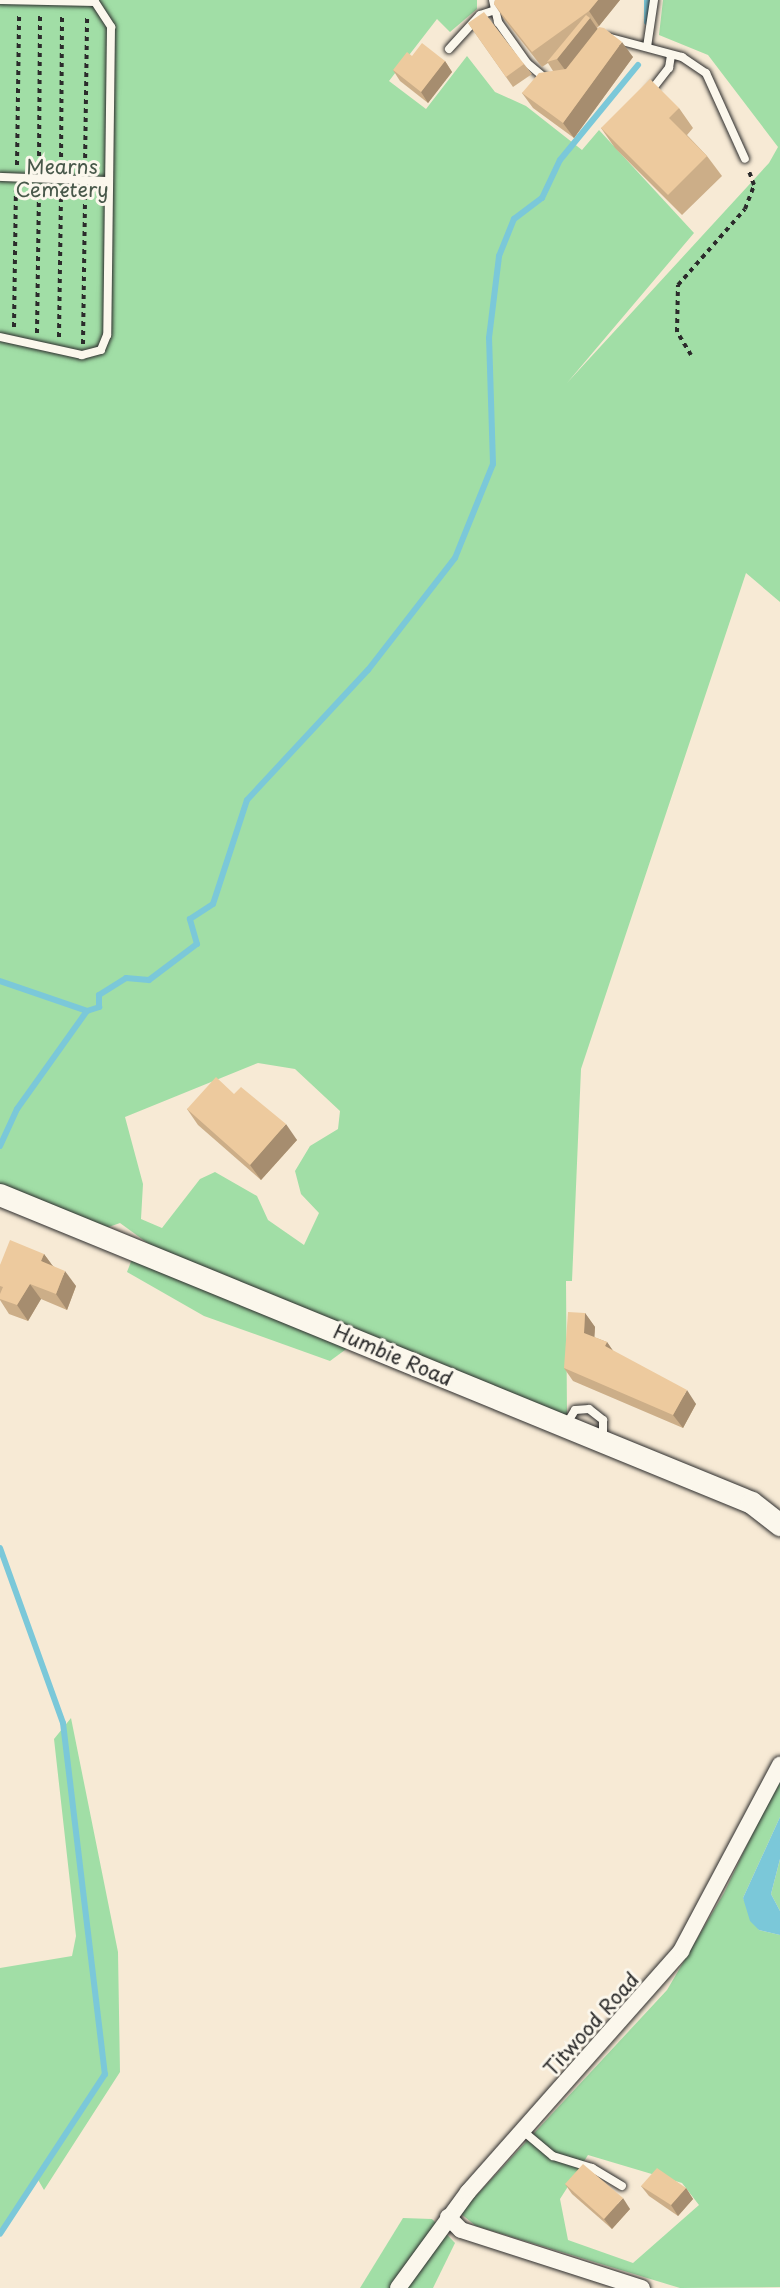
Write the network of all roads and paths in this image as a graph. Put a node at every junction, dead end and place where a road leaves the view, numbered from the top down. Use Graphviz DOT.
graph roads {
  1 [pos="0,0"];
  2 [pos="493,0"];
  3 [pos="654,0"];
  4 [pos="492,11"];
  5 [pos="602,44"];
  6 [pos="647,47"];
  7 [pos="449,49"];
  8 [pos="671,55"];
  9 [pos="556,85"];
  10 [pos="639,101"];
  11 [pos="745,159"];
  12 [pos="0,177"];
  13 [pos="109,181"];
  14 [pos="0,338"];
  15 [pos="691,355"];
  16 [pos="0,1195"];
  17 [pos="780,1525"];
  18 [pos="780,1765"];
  19 [pos="523,2132"];
  20 [pos="622,2186"];
  21 [pos="448,2217"];
  22 [pos="398,2288"];
  23 [pos="642,2288"];
  1 -- 13 [label="lane"];
  2 -- 4 [label="lane"];
  3 -- 6 [label="lane"];
  4 -- 7 [label="lane"];
  4 -- 9 [label="lane"];
  5 -- 6 [label="lane"];
  6 -- 8 [label="lane"];
  8 -- 10 [label="lane"];
  8 -- 11 [label="lane"];
  11 -- 15 [label="path"];
  12 -- 13 [label="lane"];
  13 -- 14 [label="lane"];
  16 -- 17 [label="street, Humbie Road"];
  18 -- 19 [label="street, Titwood Road"];
  19 -- 20 [label="lane"];
  19 -- 21 [label="street, Titwood Road"];
  21 -- 22 [label="street, Titwood Road"];
  21 -- 23 [label="street"];
}
